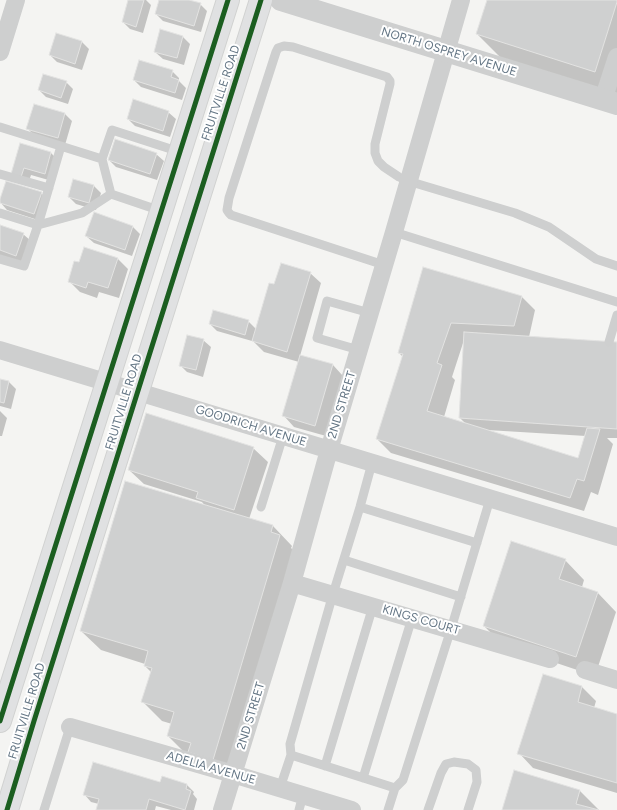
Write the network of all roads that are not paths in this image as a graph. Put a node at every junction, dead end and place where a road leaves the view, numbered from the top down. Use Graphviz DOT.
graph roads {
  1 [pos="16,0"];
  2 [pos="228,0"];
  3 [pos="261,0"];
  4 [pos="281,0"];
  5 [pos="461,0"];
  6 [pos="445,51"];
  7 [pos="0,52"];
  8 [pos="617,57"];
  9 [pos="610,102"];
  10 [pos="0,127"];
  11 [pos="61,146"];
  12 [pos="180,152"];
  13 [pos="102,159"];
  14 [pos="0,174"];
  15 [pos="408,181"];
  16 [pos="48,188"];
  17 [pos="111,194"];
  18 [pos="161,211"];
  19 [pos="0,213"];
  20 [pos="38,225"];
  21 [pos="394,232"];
  22 [pos="0,259"];
  23 [pos="384,264"];
  24 [pos="612,264"];
  25 [pos="617,302"];
  26 [pos="370,313"];
  27 [pos="617,315"];
  28 [pos="610,342"];
  29 [pos="0,350"];
  30 [pos="359,350"];
  31 [pos="107,382"];
  32 [pos="137,392"];
  33 [pos="283,436"];
  34 [pos="329,450"];
  35 [pos="372,463"];
  36 [pos="490,499"];
  37 [pos="261,507"];
  38 [pos="360,507"];
  39 [pos="617,537"];
  40 [pos="477,543"];
  41 [pos="344,560"];
  42 [pos="292,583"];
  43 [pos="333,594"];
  44 [pos="461,597"];
  45 [pos="373,606"];
  46 [pos="412,618"];
  47 [pos="451,629"];
  48 [pos="550,659"];
  49 [pos="585,670"];
  50 [pos="617,680"];
  51 [pos="0,721"];
  52 [pos="70,726"];
  53 [pos="291,755"];
  54 [pos="325,766"];
  55 [pos="233,774"];
  56 [pos="364,778"];
  57 [pos="280,788"];
  58 [pos="395,788"];
  59 [pos="301,803"];
  60 [pos="11,809"];
  61 [pos="44,810"];
  62 [pos="222,810"];
  63 [pos="352,810"];
  64 [pos="388,810"];
  65 [pos="428,810"];
  66 [pos="468,810"];
  1 -- 7 [label="street"];
  2 -- 12 [label="main road, FRUITVILLE ROAD"];
  3 -- 32 [label="main road, FRUITVILLE ROAD"];
  4 -- 6 [label="street, NORTH OSPREY AVENUE"];
  5 -- 6 [label="street, 2ND STREET"];
  6 -- 9 [label="street, NORTH OSPREY AVENUE"];
  6 -- 15 [label="street, 2ND STREET"];
  8 -- 9 [label="street"];
  10 -- 11 [label="lane"];
  11 -- 13 [label="lane"];
  11 -- 16 [label="lane"];
  12 -- 13 [label="lane"];
  12 -- 18 [label="main road, FRUITVILLE ROAD"];
  13 -- 17 [label="lane"];
  14 -- 16 [label="lane"];
  15 -- 21 [label="street, 2ND STREET"];
  15 -- 23 [label="lane"];
  15 -- 24 [label="lane"];
  16 -- 20 [label="lane"];
  17 -- 18 [label="lane"];
  17 -- 20 [label="lane"];
  18 -- 31 [label="main road, FRUITVILLE ROAD"];
  19 -- 20 [label="lane"];
  20 -- 22 [label="lane"];
  21 -- 23 [label="street, 2ND STREET"];
  21 -- 25 [label="lane"];
  23 -- 26 [label="street, 2ND STREET"];
  26 -- 30 [label="street, 2ND STREET"];
  26 -- 30 [label="lane"];
  27 -- 28 [label="lane"];
  29 -- 31 [label="street, GOODRICH AVENUE"];
  30 -- 34 [label="street, 2ND STREET"];
  31 -- 32 [label="street, GOODRICH AVENUE"];
  31 -- 51 [label="main road, FRUITVILLE ROAD"];
  32 -- 33 [label="street, GOODRICH AVENUE"];
  32 -- 60 [label="main road, FRUITVILLE ROAD"];
  33 -- 34 [label="street, GOODRICH AVENUE"];
  33 -- 37 [label="lane"];
  34 -- 35 [label="street, GOODRICH AVENUE"];
  34 -- 42 [label="street, 2ND STREET"];
  35 -- 36 [label="street, GOODRICH AVENUE"];
  35 -- 38 [label="lane"];
  36 -- 39 [label="street, GOODRICH AVENUE"];
  36 -- 40 [label="lane"];
  38 -- 40 [label="lane"];
  38 -- 41 [label="lane"];
  40 -- 44 [label="lane"];
  41 -- 43 [label="lane"];
  41 -- 44 [label="lane"];
  42 -- 43 [label="street, KINGS COURT"];
  42 -- 55 [label="street, 2ND STREET"];
  43 -- 45 [label="street, KINGS COURT"];
  43 -- 53 [label="lane"];
  44 -- 47 [label="lane"];
  45 -- 46 [label="street, KINGS COURT"];
  45 -- 54 [label="lane"];
  46 -- 47 [label="street, KINGS COURT"];
  46 -- 56 [label="lane"];
  47 -- 48 [label="street, KINGS COURT"];
  47 -- 58 [label="lane"];
  49 -- 50 [label="street"];
  52 -- 55 [label="street, ADELIA AVENUE"];
  52 -- 61 [label="lane"];
  53 -- 54 [label="lane"];
  53 -- 57 [label="lane"];
  54 -- 56 [label="lane"];
  55 -- 57 [label="street, ADELIA AVENUE"];
  55 -- 62 [label="street, 2ND STREET"];
  56 -- 58 [label="lane"];
  57 -- 59 [label="street, ADELIA AVENUE"];
  58 -- 64 [label="lane"];
  59 -- 63 [label="street, ADELIA AVENUE"];
  65 -- 66 [label="lane"];
}
